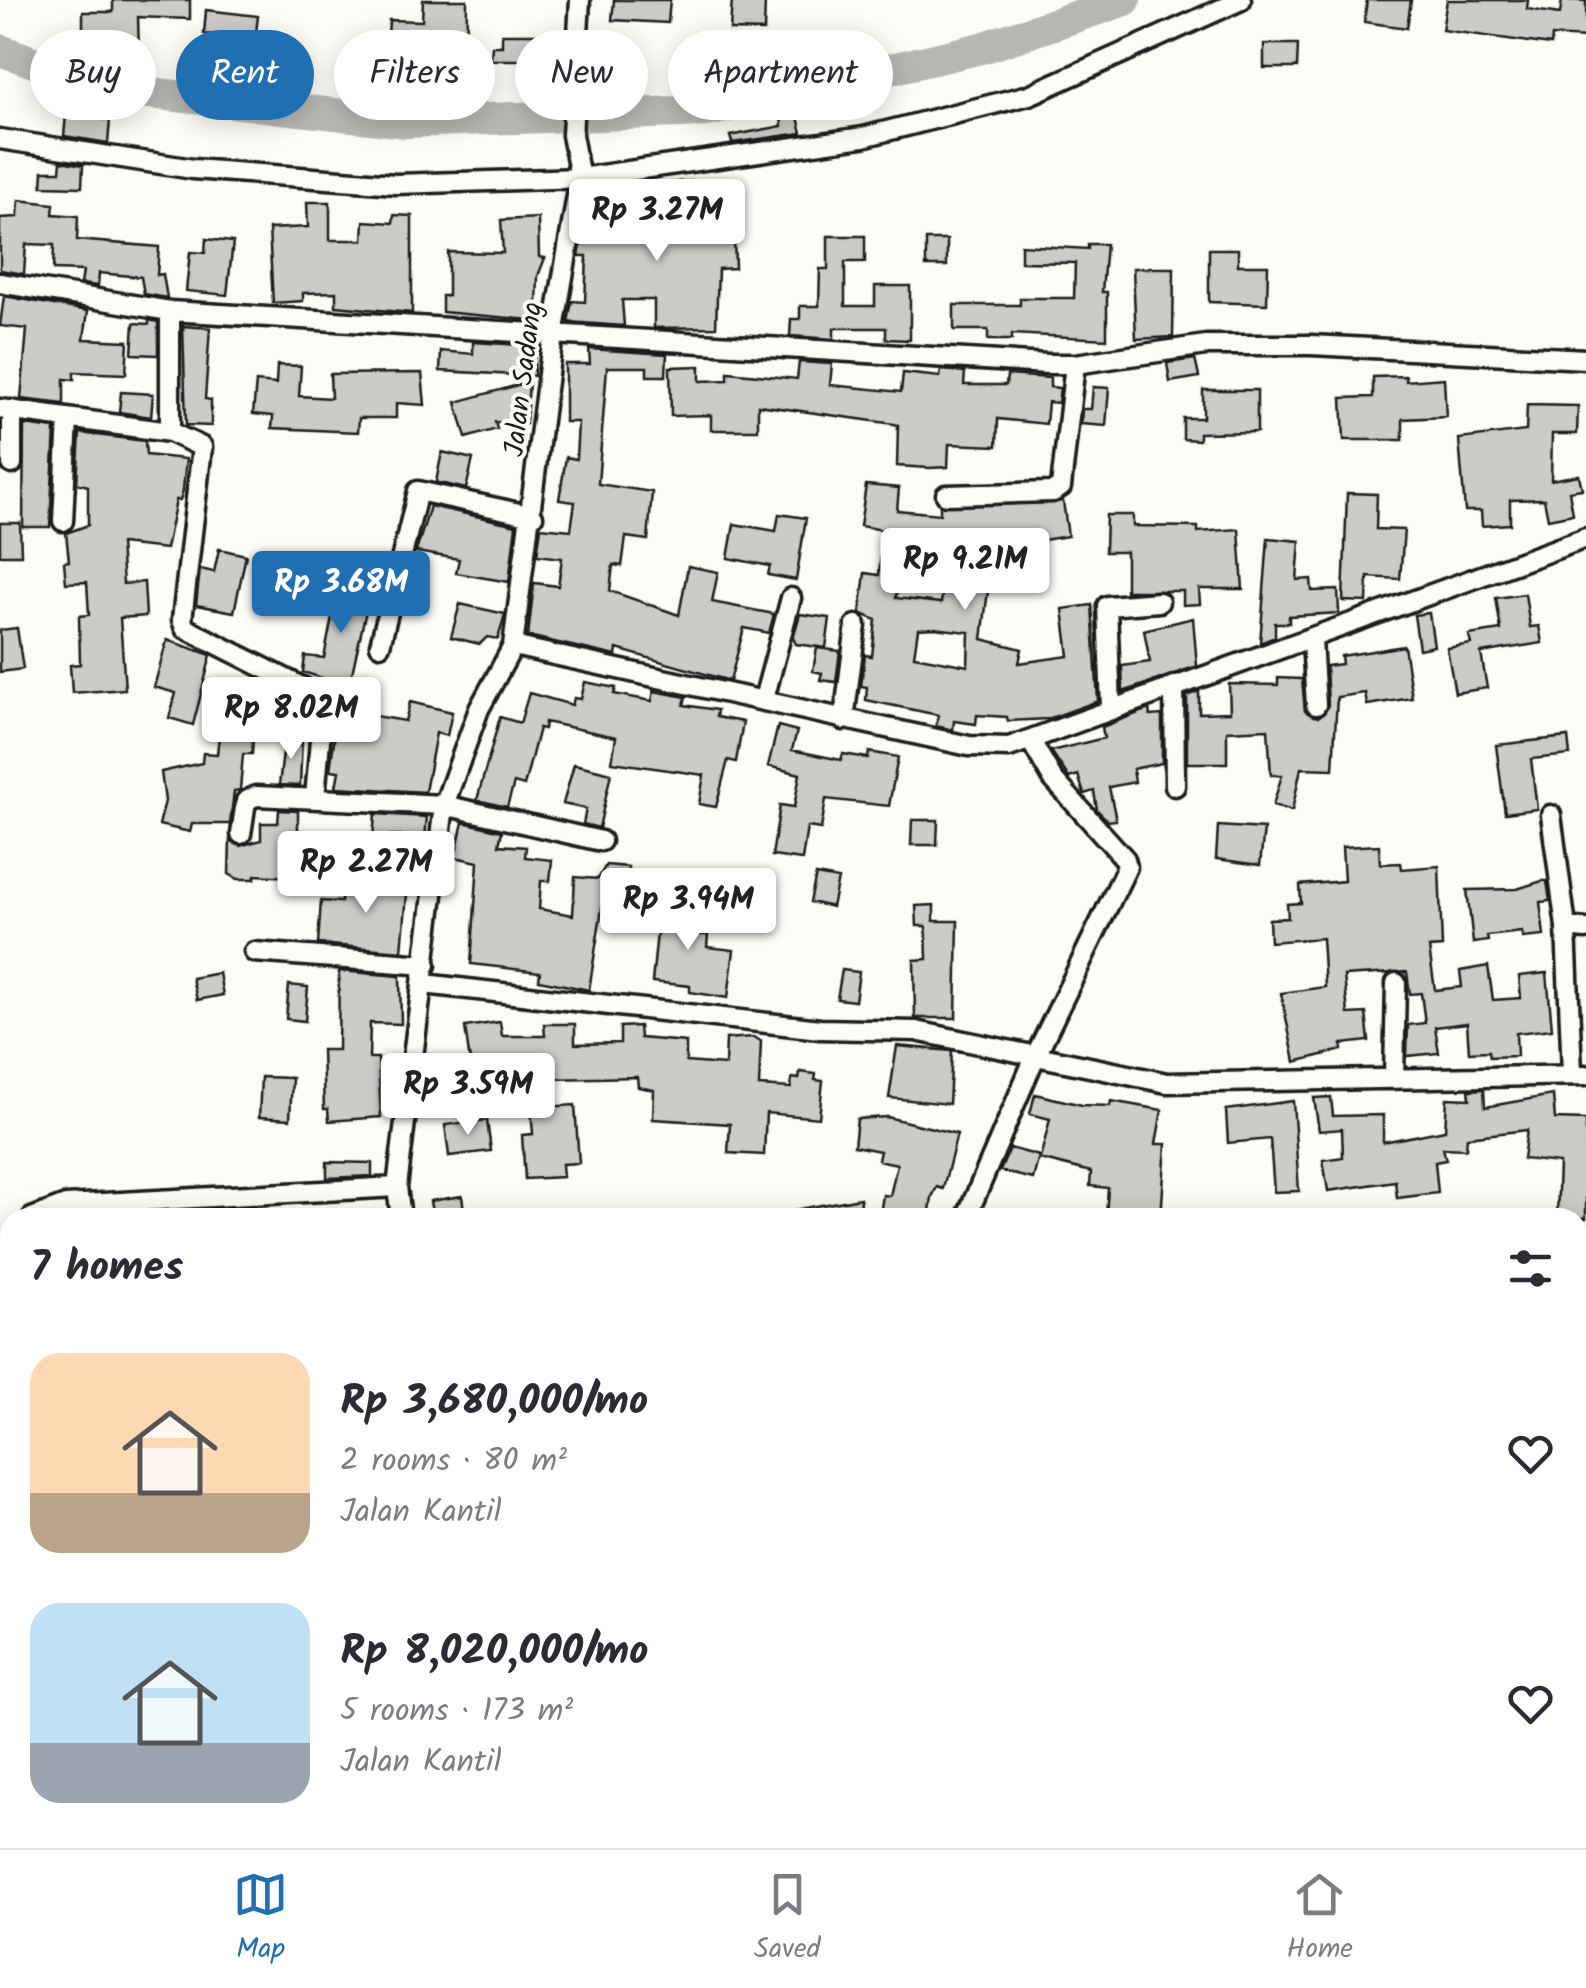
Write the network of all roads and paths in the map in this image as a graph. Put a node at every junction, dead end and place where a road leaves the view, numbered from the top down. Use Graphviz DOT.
graph roads {
  1 [pos="580,0"];
  2 [pos="1241,0"];
  3 [pos="0,139"];
  4 [pos="580,178"];
  5 [pos="0,283"];
  6 [pos="170,311"];
  7 [pos="553,336"];
  8 [pos="1586,359"];
  9 [pos="1074,364"];
  10 [pos="6,410"];
  11 [pos="68,418"];
  12 [pos="170,432"];
  13 [pos="12,464"];
  14 [pos="946,494"];
  15 [pos="533,516"];
  16 [pos="64,521"];
  17 [pos="1586,538"];
  18 [pos="791,598"];
  19 [pos="1159,602"];
  20 [pos="856,625"];
  21 [pos="1312,640"];
  22 [pos="380,645"];
  23 [pos="514,646"];
  24 [pos="1174,686"];
  25 [pos="764,700"];
  26 [pos="1316,705"];
  27 [pos="1112,707"];
  28 [pos="844,720"];
  29 [pos="1031,742"];
  30 [pos="1174,786"];
  31 [pos="315,798"];
  32 [pos="444,804"];
  33 [pos="1551,815"];
  34 [pos="240,834"];
  35 [pos="601,841"];
  36 [pos="1566,927"];
  37 [pos="1586,929"];
  38 [pos="254,952"];
  39 [pos="425,975"];
  40 [pos="1396,982"];
  41 [pos="1036,1056"];
  42 [pos="1579,1074"];
  43 [pos="1394,1078"];
  44 [pos="397,1186"];
  45 [pos="51,1208"];
  46 [pos="399,1208"];
  47 [pos="970,1208"];
  1 -- 4 [label="street, Jalan Sadang"];
  2 -- 4 [label="street"];
  3 -- 4 [label="street"];
  4 -- 7 [label="street, Jalan Sadang"];
  5 -- 6 [label="street"];
  6 -- 7 [label="street"];
  6 -- 12 [label="street"];
  7 -- 9 [label="street"];
  7 -- 15 [label="street, Jalan Sadang"];
  8 -- 9 [label="street"];
  9 -- 14 [label="street"];
  10 -- 11 [label="street"];
  10 -- 13 [label="street"];
  11 -- 12 [label="street"];
  11 -- 16 [label="street"];
  12 -- 31 [label="street"];
  15 -- 22 [label="street"];
  15 -- 23 [label="street, Jalan Sadang"];
  17 -- 21 [label="street"];
  18 -- 25 [label="street"];
  19 -- 27 [label="street"];
  20 -- 28 [label="street"];
  21 -- 24 [label="street"];
  21 -- 26 [label="street"];
  23 -- 25 [label="street"];
  23 -- 32 [label="street"];
  24 -- 27 [label="street"];
  24 -- 30 [label="street"];
  25 -- 28 [label="street"];
  27 -- 29 [label="street"];
  28 -- 29 [label="street"];
  29 -- 41 [label="street"];
  31 -- 32 [label="street"];
  31 -- 34 [label="street"];
  32 -- 35 [label="street"];
  32 -- 39 [label="street"];
  33 -- 36 [label="street"];
  36 -- 37 [label="street"];
  36 -- 42 [label="street"];
  38 -- 39 [label="street"];
  39 -- 41 [label="street"];
  39 -- 44 [label="street"];
  40 -- 43 [label="street"];
  41 -- 43 [label="street"];
  41 -- 47 [label="street"];
  42 -- 43 [label="street"];
  44 -- 45 [label="street"];
  44 -- 46 [label="street"];
}
